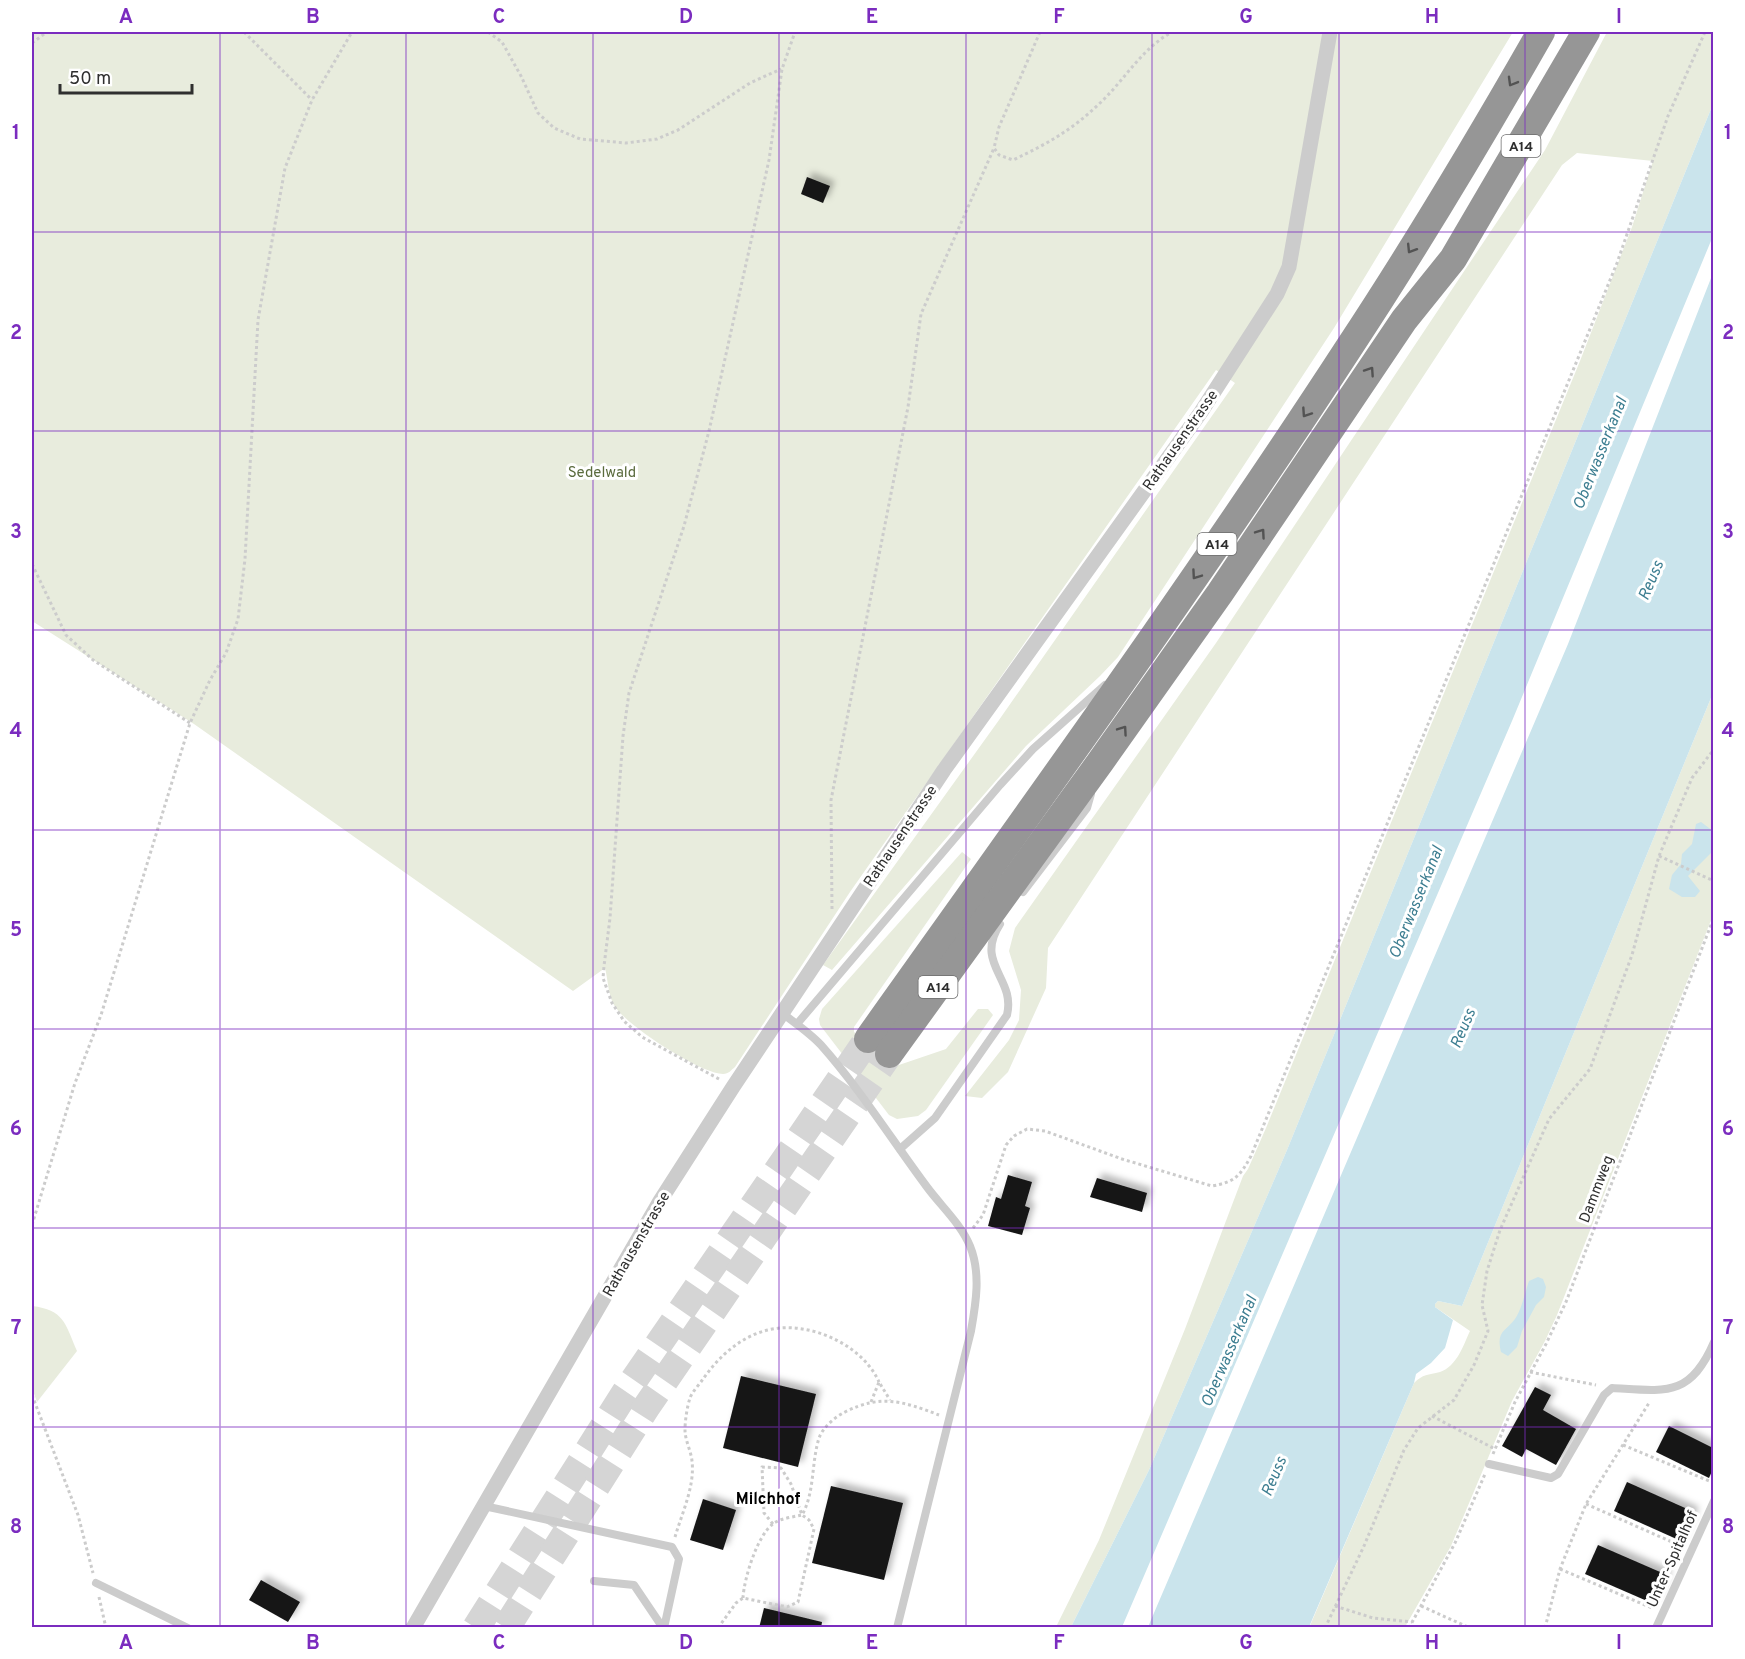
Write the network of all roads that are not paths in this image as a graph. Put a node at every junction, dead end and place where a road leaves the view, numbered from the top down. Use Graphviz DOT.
graph roads {
  1 [pos="1330,32"];
  2 [pos="1541,32"];
  3 [pos="1571,32"];
  4 [pos="1586,32"];
  5 [pos="1404,320"];
  6 [pos="1137,659"];
  7 [pos="1101,761"];
  8 [pos="1019,899"];
  9 [pos="1005,917"];
  10 [pos="782,1013"];
  11 [pos="797,1024"];
  12 [pos="900,1149"];
  13 [pos="1713,1342"];
  14 [pos="1490,1464"];
  15 [pos="1713,1501"];
  16 [pos="484,1506"];
  17 [pos="594,1581"];
  18 [pos="96,1583"];
  19 [pos="188,1628"];
  20 [pos="413,1628"];
  21 [pos="664,1628"];
  22 [pos="897,1628"];
  23 [pos="1656,1628"];
  1 -- 10 [label="street, Rathausenstrasse"];
  2 -- 6 [label="highway, A14, one-way"];
  3 -- 5 [label="highway, A14"];
  4 -- 5 [label="highway, A14"];
  7 -- 5 [label="highway, A14, one-way"];
  6 -- 7 [label="highway, A14"];
  6 -- 11 [label="lane"];
  7 -- 8 [label="lane"];
  9 -- 12 [label="lane"];
  10 -- 11 [label="lane"];
  10 -- 16 [label="street, Rathausenstrasse"];
  11 -- 12 [label="lane"];
  12 -- 22 [label="lane"];
  13 -- 14 [label="lane"];
  15 -- 23 [label="lane, Unter-Spitalhof"];
  16 -- 20 [label="street, Rathausenstrasse"];
  16 -- 21 [label="lane"];
  17 -- 21 [label="lane"];
  18 -- 19 [label="lane"];
}
